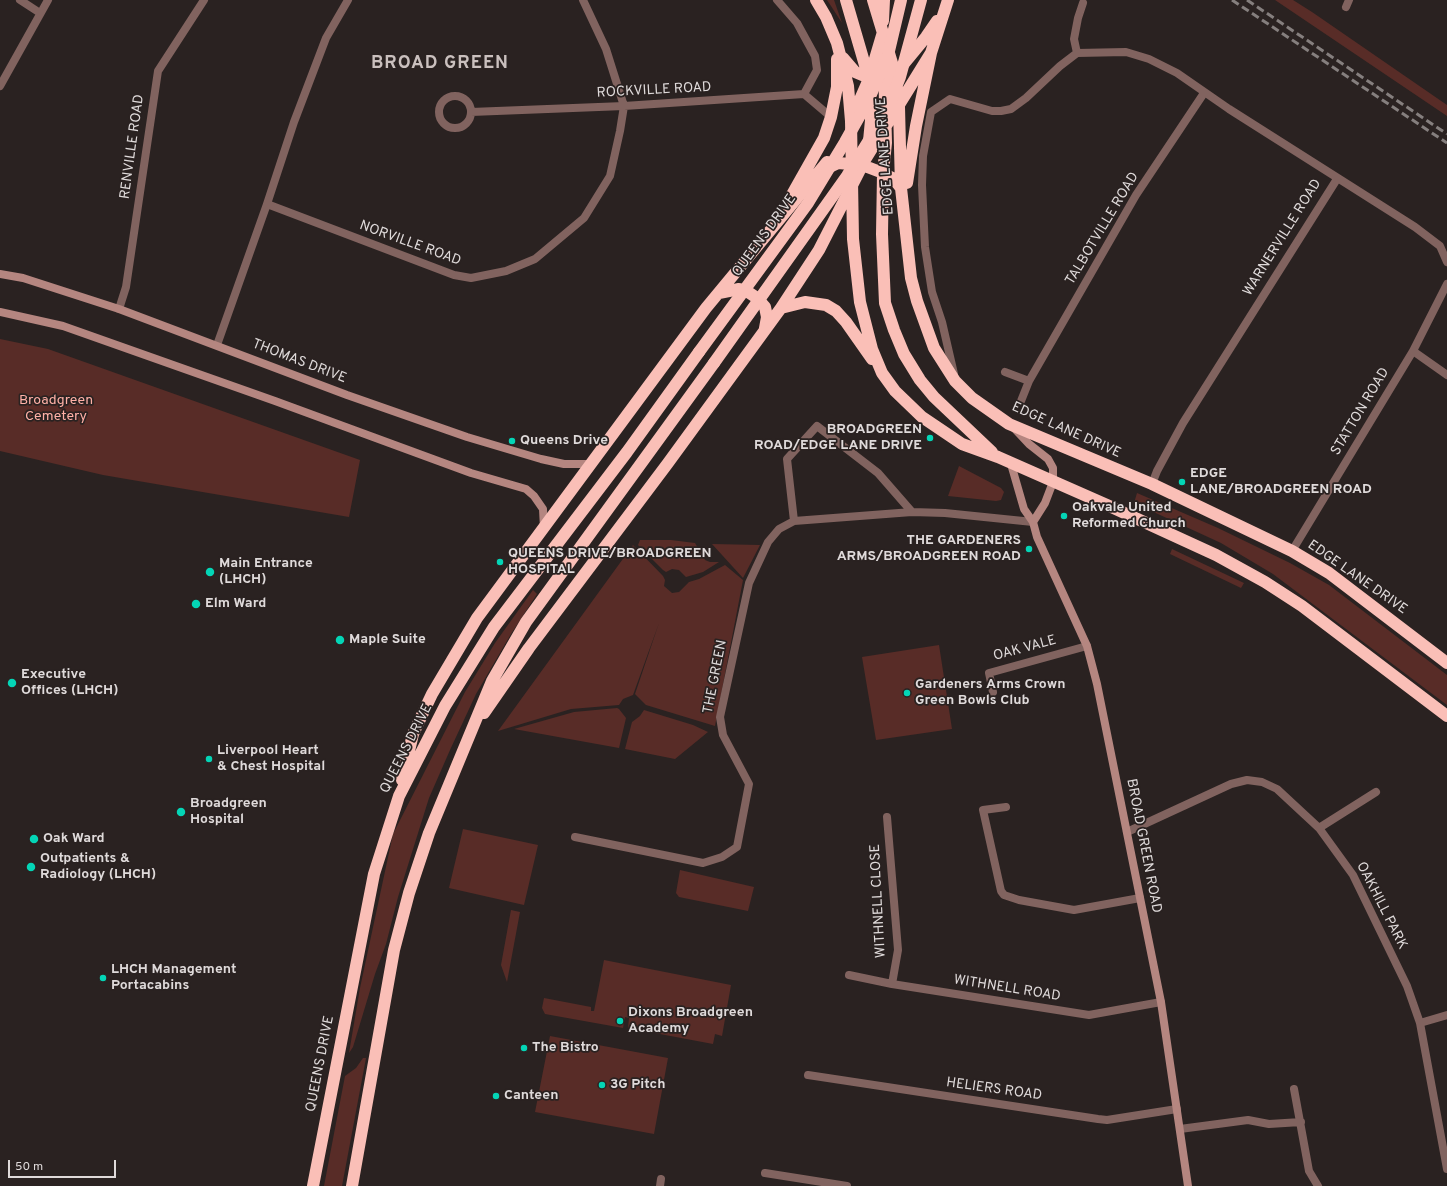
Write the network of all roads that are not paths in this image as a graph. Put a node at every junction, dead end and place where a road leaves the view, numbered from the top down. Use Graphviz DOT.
graph roads {
  1 [pos="20,0"];
  2 [pos="48,0"];
  3 [pos="204,0"];
  4 [pos="348,0"];
  5 [pos="583,0"];
  6 [pos="777,0"];
  7 [pos="816,0"];
  8 [pos="846,0"];
  9 [pos="873,0"];
  10 [pos="884,0"];
  11 [pos="901,0"];
  12 [pos="921,0"];
  13 [pos="1083,3"];
  14 [pos="946,5"];
  15 [pos="40,13"];
  16 [pos="883,31"];
  17 [pos="839,48"];
  18 [pos="931,53"];
  19 [pos="1077,53"];
  20 [pos="895,73"];
  21 [pos="869,79"];
  22 [pos="884,79"];
  23 [pos="0,86"];
  24 [pos="1204,93"];
  25 [pos="804,94"];
  26 [pos="624,106"];
  27 [pos="899,107"];
  28 [pos="471,112"];
  29 [pos="831,117"];
  30 [pos="851,121"];
  31 [pos="886,129"];
  32 [pos="860,162"];
  33 [pos="822,171"];
  34 [pos="883,173"];
  35 [pos="1337,178"];
  36 [pos="852,186"];
  37 [pos="901,188"];
  38 [pos="267,204"];
  39 [pos="904,204"];
  40 [pos="779,219"];
  41 [pos="1447,262"];
  42 [pos="0,274"];
  43 [pos="1447,284"];
  44 [pos="719,293"];
  45 [pos="781,308"];
  46 [pos="119,310"];
  47 [pos="0,312"];
  48 [pos="765,330"];
  49 [pos="218,345"];
  50 [pos="1413,351"];
  51 [pos="1005,372"];
  52 [pos="882,373"];
  53 [pos="1447,375"];
  54 [pos="955,381"];
  55 [pos="1029,381"];
  56 [pos="1021,401"];
  57 [pos="1009,424"];
  58 [pos="998,457"];
  59 [pos="591,464"];
  60 [pos="1011,464"];
  61 [pos="1053,482"];
  62 [pos="1152,484"];
  63 [pos="912,512"];
  64 [pos="794,521"];
  65 [pos="1033,522"];
  66 [pos="544,529"];
  67 [pos="1292,551"];
  68 [pos="1087,646"];
  69 [pos="1447,663"];
  70 [pos="993,692"];
  71 [pos="1447,716"];
  72 [pos="473,729"];
  73 [pos="1376,792"];
  74 [pos="399,796"];
  75 [pos="1006,807"];
  76 [pos="886,817"];
  77 [pos="1319,828"];
  78 [pos="1127,832"];
  79 [pos="575,837"];
  80 [pos="1140,898"];
  81 [pos="850,975"];
  82 [pos="892,984"];
  83 [pos="1161,1002"];
  84 [pos="1447,1015"];
  85 [pos="1420,1023"];
  86 [pos="808,1075"];
  87 [pos="1294,1089"];
  88 [pos="1177,1109"];
  89 [pos="1301,1122"];
  90 [pos="1180,1129"];
  91 [pos="1447,1169"];
  92 [pos="765,1173"];
  93 [pos="313,1186"];
  94 [pos="352,1186"];
  95 [pos="847,1186"];
  96 [pos="1188,1186"];
  97 [pos="1318,1186"];
  1 -- 15 [label="street"];
  2 -- 15 [label="street"];
  3 -- 46 [label="street, RENVILLE ROAD"];
  4 -- 38 [label="street"];
  5 -- 26 [label="street, NORVILLE ROAD"];
  6 -- 25 [label="street"];
  7 -- 17 [label="highway"];
  8 -- 21 [label="highway"];
  9 -- 16 [label="highway, EDGE LANE DRIVE"];
  10 -- 16 [label="highway"];
  11 -- 74 [label="highway, QUEENS DRIVE, bridge"];
  12 -- 72 [label="highway, bridge"];
  13 -- 19 [label="street"];
  14 -- 18 [label="highway"];
  14 -- 20 [label="highway"];
  15 -- 23 [label="street"];
  16 -- 20 [label="highway, EDGE LANE DRIVE"];
  16 -- 21 [label="highway"];
  16 -- 22 [label="highway"];
  17 -- 21 [label="highway"];
  17 -- 29 [label="highway"];
  17 -- 30 [label="highway"];
  18 -- 27 [label="highway"];
  18 -- 39 [label="highway"];
  19 -- 24 [label="street, WARNERVILLE ROAD"];
  19 -- 54 [label="street"];
  20 -- 22 [label="highway"];
  20 -- 27 [label="highway, EDGE LANE DRIVE"];
  21 -- 22 [label="highway"];
  21 -- 30 [label="highway"];
  21 -- 32 [label="highway"];
  22 -- 31 [label="highway"];
  24 -- 35 [label="street, WARNERVILLE ROAD"];
  24 -- 55 [label="street, TALBOTVILLE ROAD"];
  25 -- 26 [label="street, ROCKVILLE ROAD"];
  25 -- 29 [label="street"];
  26 -- 28 [label="street, ROCKVILLE ROAD"];
  26 -- 38 [label="street, NORVILLE ROAD"];
  27 -- 31 [label="highway"];
  27 -- 37 [label="highway, EDGE LANE DRIVE"];
  29 -- 40 [label="highway"];
  30 -- 32 [label="highway"];
  30 -- 33 [label="highway"];
  31 -- 32 [label="highway"];
  31 -- 34 [label="highway"];
  32 -- 33 [label="highway"];
  32 -- 34 [label="highway"];
  32 -- 36 [label="highway"];
  33 -- 40 [label="highway"];
  34 -- 37 [label="highway"];
  34 -- 58 [label="highway"];
  35 -- 41 [label="street"];
  35 -- 62 [label="street, WARNERVILLE ROAD"];
  36 -- 45 [label="highway"];
  36 -- 52 [label="highway"];
  37 -- 39 [label="highway, EDGE LANE DRIVE"];
  38 -- 49 [label="street"];
  39 -- 54 [label="highway, EDGE LANE DRIVE"];
  40 -- 44 [label="highway"];
  42 -- 46 [label="street, THOMAS DRIVE"];
  43 -- 50 [label="street, STATTON ROAD"];
  44 -- 48 [label="highway"];
  44 -- 59 [label="highway"];
  45 -- 48 [label="highway"];
  45 -- 52 [label="highway"];
  46 -- 49 [label="street, THOMAS DRIVE"];
  47 -- 66 [label="street"];
  48 -- 72 [label="highway"];
  49 -- 59 [label="street, THOMAS DRIVE"];
  50 -- 53 [label="street"];
  50 -- 67 [label="street, STATTON ROAD"];
  51 -- 55 [label="street"];
  52 -- 58 [label="highway"];
  54 -- 57 [label="highway, EDGE LANE DRIVE"];
  55 -- 56 [label="street, TALBOTVILLE ROAD"];
  57 -- 61 [label="street"];
  57 -- 62 [label="highway, EDGE LANE DRIVE"];
  58 -- 60 [label="highway"];
  59 -- 66 [label="highway"];
  60 -- 61 [label="highway"];
  60 -- 65 [label="street, BROAD GREEN ROAD"];
  61 -- 65 [label="street"];
  61 -- 71 [label="highway"];
  62 -- 67 [label="highway, EDGE LANE DRIVE"];
  63 -- 64 [label="street, THE GREEN"];
  63 -- 64 [label="street"];
  63 -- 65 [label="street, THE GREEN"];
  64 -- 79 [label="street, THE GREEN"];
  65 -- 68 [label="street, BROAD GREEN ROAD"];
  66 -- 74 [label="highway"];
  67 -- 69 [label="highway, EDGE LANE DRIVE"];
  68 -- 70 [label="street, OAK VALE"];
  68 -- 78 [label="street, BROAD GREEN ROAD"];
  72 -- 94 [label="highway"];
  73 -- 77 [label="street"];
  74 -- 93 [label="highway, QUEENS DRIVE"];
  75 -- 80 [label="street"];
  76 -- 82 [label="street, WITHNELL CLOSE"];
  77 -- 78 [label="street, OAKHILL PARK"];
  77 -- 85 [label="street, OAKHILL PARK"];
  78 -- 80 [label="street, BROAD GREEN ROAD"];
  80 -- 83 [label="street, BROAD GREEN ROAD"];
  81 -- 82 [label="street, WITHNELL ROAD"];
  82 -- 83 [label="street, WITHNELL ROAD"];
  83 -- 88 [label="street, BROAD GREEN ROAD"];
  84 -- 85 [label="street"];
  85 -- 91 [label="street, OAKHILL PARK"];
  86 -- 88 [label="street, HELIERS ROAD"];
  87 -- 89 [label="street"];
  88 -- 90 [label="street, BROAD GREEN ROAD"];
  89 -- 90 [label="street"];
  89 -- 97 [label="street"];
  90 -- 96 [label="street, BROAD GREEN ROAD"];
  92 -- 95 [label="street"];
}
